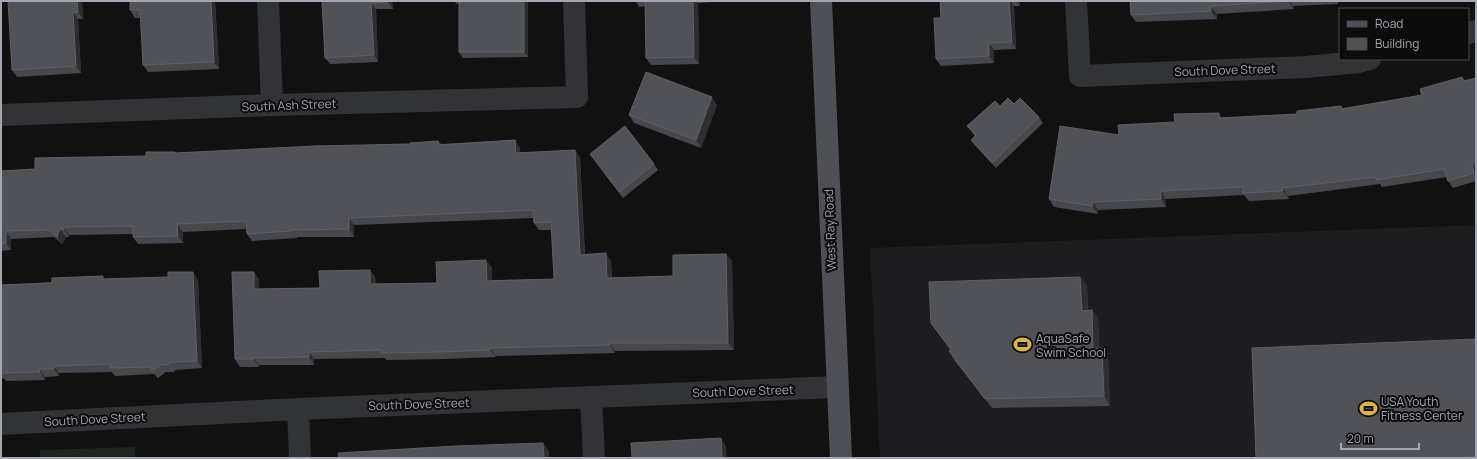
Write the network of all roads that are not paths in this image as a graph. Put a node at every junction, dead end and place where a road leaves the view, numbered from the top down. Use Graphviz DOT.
graph roads {
  1 [pos="268,1"];
  2 [pos="574,1"];
  3 [pos="821,1"];
  4 [pos="1076,1"];
  5 [pos="1366,60"];
  6 [pos="272,105"];
  7 [pos="1,115"];
  8 [pos="837,387"];
  9 [pos="591,397"];
  10 [pos="298,409"];
  11 [pos="1,424"];
  12 [pos="300,458"];
  13 [pos="594,458"];
  14 [pos="840,458"];
  1 -- 6 [label="street"];
  2 -- 6 [label="street, South Ash Street"];
  3 -- 8 [label="main road, West Ray Road"];
  4 -- 5 [label="street, South Dove Street"];
  6 -- 7 [label="street, South Ash Street"];
  8 -- 9 [label="street, South Dove Street"];
  8 -- 14 [label="main road, West Ray Road"];
  9 -- 10 [label="street, South Dove Street"];
  9 -- 13 [label="street"];
  10 -- 11 [label="street, South Dove Street"];
  10 -- 12 [label="street"];
}
